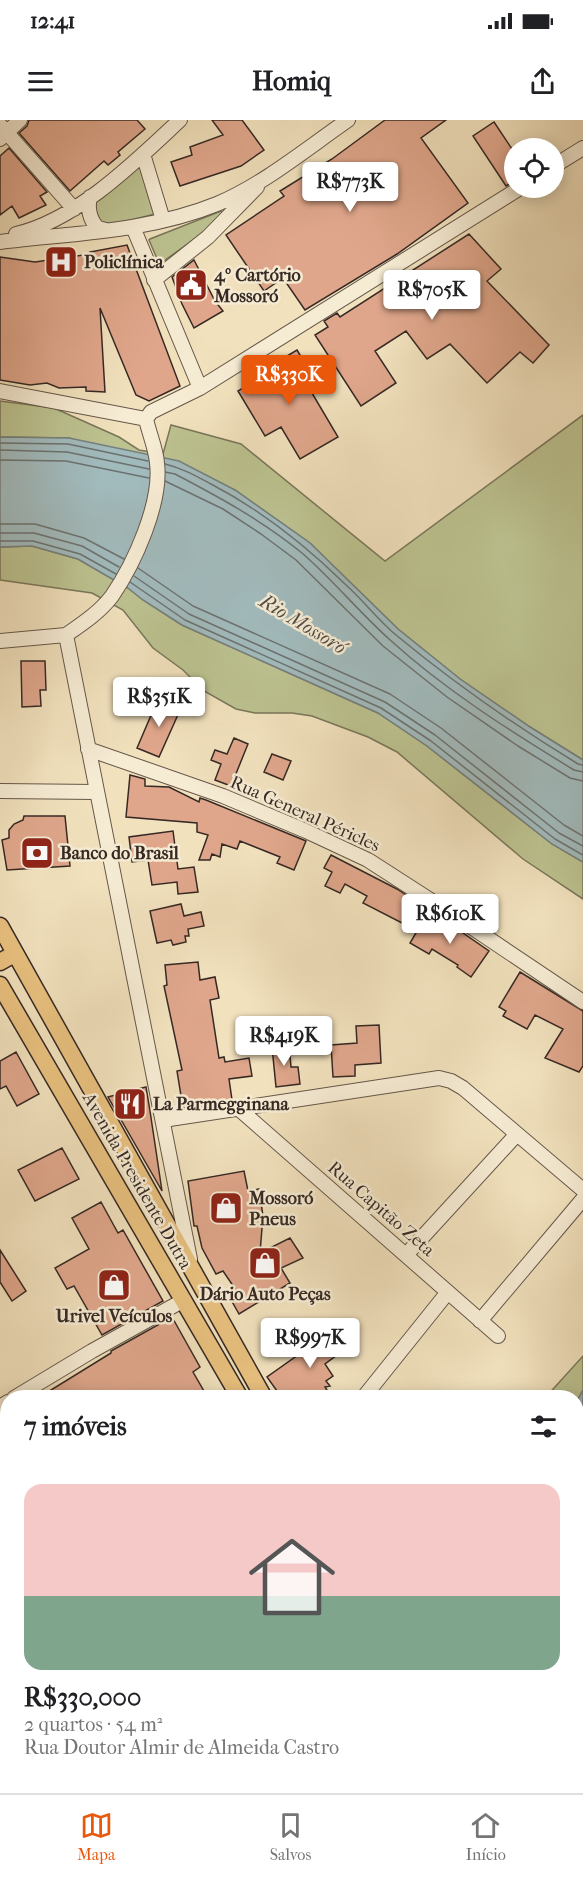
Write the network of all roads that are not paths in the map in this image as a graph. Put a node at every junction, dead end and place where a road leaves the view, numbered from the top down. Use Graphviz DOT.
graph roads {
  1 [pos="20,120"];
  2 [pos="180,120"];
  3 [pos="348,120"];
  4 [pos="2,132"];
  5 [pos="583,148"];
  6 [pos="143,154"];
  7 [pos="564,160"];
  8 [pos="267,176"];
  9 [pos="90,196"];
  10 [pos="504,198"];
  11 [pos="74,209"];
  12 [pos="163,220"];
  13 [pos="133,227"];
  14 [pos="108,230"];
  15 [pos="0,235"];
  16 [pos="0,242"];
  17 [pos="154,280"];
  18 [pos="200,388"];
  19 [pos="0,391"];
  20 [pos="146,419"];
  21 [pos="66,635"];
  22 [pos="0,641"];
  23 [pos="88,749"];
  24 [pos="0,791"];
  25 [pos="96,792"];
  26 [pos="0,926"];
  27 [pos="7,958"];
  28 [pos="0,985"];
  29 [pos="583,1002"];
  30 [pos="239,1109"];
  31 [pos="163,1120"];
  32 [pos="517,1134"];
  33 [pos="583,1190"];
  34 [pos="583,1199"];
  35 [pos="406,1255"];
  36 [pos="191,1267"];
  37 [pos="448,1292"];
  38 [pos="184,1300"];
  39 [pos="480,1321"];
  40 [pos="498,1336"];
  41 [pos="248,1368"];
  42 [pos="229,1378"];
  43 [pos="27,1390"];
  44 [pos="236,1390"];
  45 [pos="260,1390"];
  46 [pos="369,1390"];
  1 -- 4 [label="street"];
  2 -- 6 [label="street"];
  3 -- 8 [label="street"];
  4 -- 11 [label="street"];
  5 -- 7 [label="street"];
  6 -- 9 [label="street"];
  6 -- 12 [label="street"];
  8 -- 12 [label="street"];
  8 -- 17 [label="street"];
  9 -- 11 [label="street"];
  9 -- 14 [label="street"];
  10 -- 18 [label="street"];
  11 -- 15 [label="street"];
  12 -- 13 [label="street"];
  13 -- 14 [label="street"];
  13 -- 17 [label="street"];
  14 -- 16 [label="street"];
  17 -- 18 [label="street"];
  18 -- 20 [label="street"];
  19 -- 20 [label="street"];
  20 -- 21 [label="street"];
  21 -- 22 [label="street"];
  21 -- 23 [label="street"];
  23 -- 25 [label="street"];
  23 -- 29 [label="street, Rua General Péricles"];
  24 -- 25 [label="street"];
  25 -- 31 [label="street"];
  26 -- 27 [label="main road, Avenida Presidente Dutra"];
  27 -- 36 [label="main road, Avenida Presidente Dutra"];
  28 -- 38 [label="main road, Avenida Presidente Dutra"];
  30 -- 31 [label="street"];
  30 -- 32 [label="street"];
  30 -- 35 [label="street, Rua Capitão Zeta"];
  31 -- 36 [label="street"];
  32 -- 33 [label="street"];
  32 -- 35 [label="street"];
  34 -- 39 [label="street"];
  35 -- 37 [label="street, Rua Capitão Zeta"];
  36 -- 41 [label="main road, Avenida Presidente Dutra"];
  37 -- 39 [label="street, Rua Capitão Zeta"];
  37 -- 46 [label="street"];
  38 -- 42 [label="main road, Avenida Presidente Dutra"];
  38 -- 43 [label="street"];
  39 -- 40 [label="street, Rua Capitão Zeta"];
  41 -- 42 [label="main road"];
  41 -- 45 [label="main road, Avenida Presidente Dutra"];
  42 -- 44 [label="main road, Avenida Presidente Dutra"];
}
